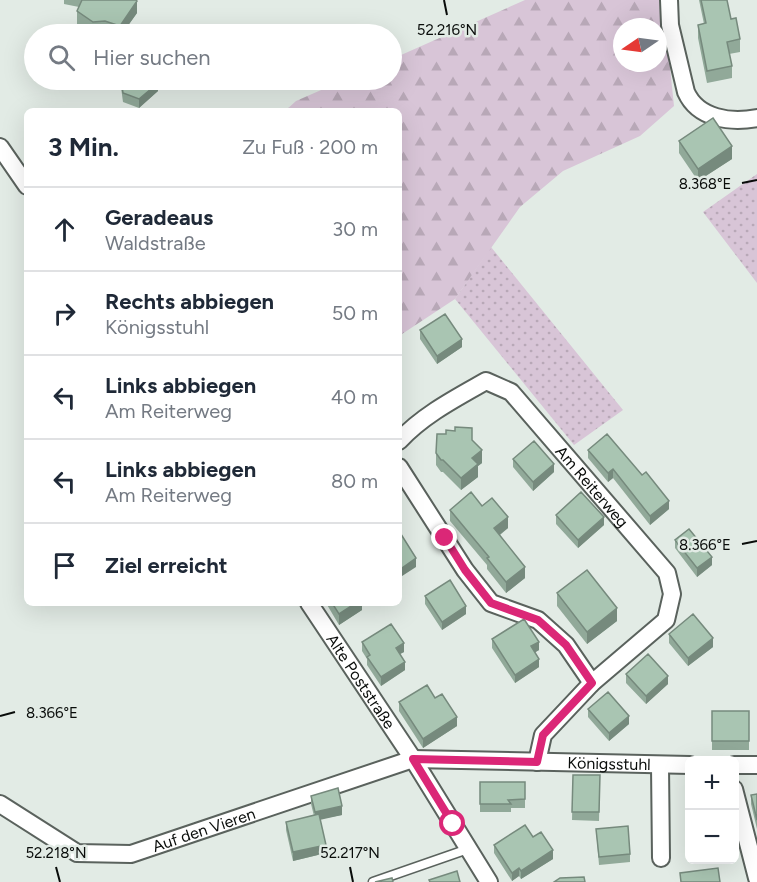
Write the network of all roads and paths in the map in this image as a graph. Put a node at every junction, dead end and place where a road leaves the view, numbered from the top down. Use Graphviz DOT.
graph roads {
  1 [pos="669,0"];
  2 [pos="757,117"];
  3 [pos="0,147"];
  4 [pos="24,182"];
  5 [pos="402,438"];
  6 [pos="402,472"];
  7 [pos="311,606"];
  8 [pos="592,683"];
  9 [pos="413,759"];
  10 [pos="537,762"];
  11 [pos="685,765"];
  12 [pos="739,765"];
  13 [pos="757,765"];
  14 [pos="660,766"];
  15 [pos="0,804"];
  16 [pos="739,805"];
  17 [pos="468,849"];
  18 [pos="661,858"];
  19 [pos="757,878"];
  20 [pos="373,882"];
  21 [pos="489,882"];
  1 -- 2 [label="street"];
  3 -- 4 [label="street"];
  5 -- 8 [label="street, Am Reiterweg"];
  6 -- 8 [label="street"];
  7 -- 9 [label="street, Alte Poststraße"];
  8 -- 10 [label="street, Am Reiterweg"];
  9 -- 10 [label="street, Königsstuhl"];
  9 -- 15 [label="street, Auf den Vieren"];
  9 -- 17 [label="street, Alte Poststraße"];
  10 -- 14 [label="street, Königsstuhl"];
  11 -- 14 [label="street, Königsstuhl"];
  12 -- 13 [label="street"];
  14 -- 18 [label="street, Königsstuhl"];
  16 -- 19 [label="street"];
  17 -- 20 [label="lane"];
  17 -- 21 [label="street, Alte Poststraße"];
}
